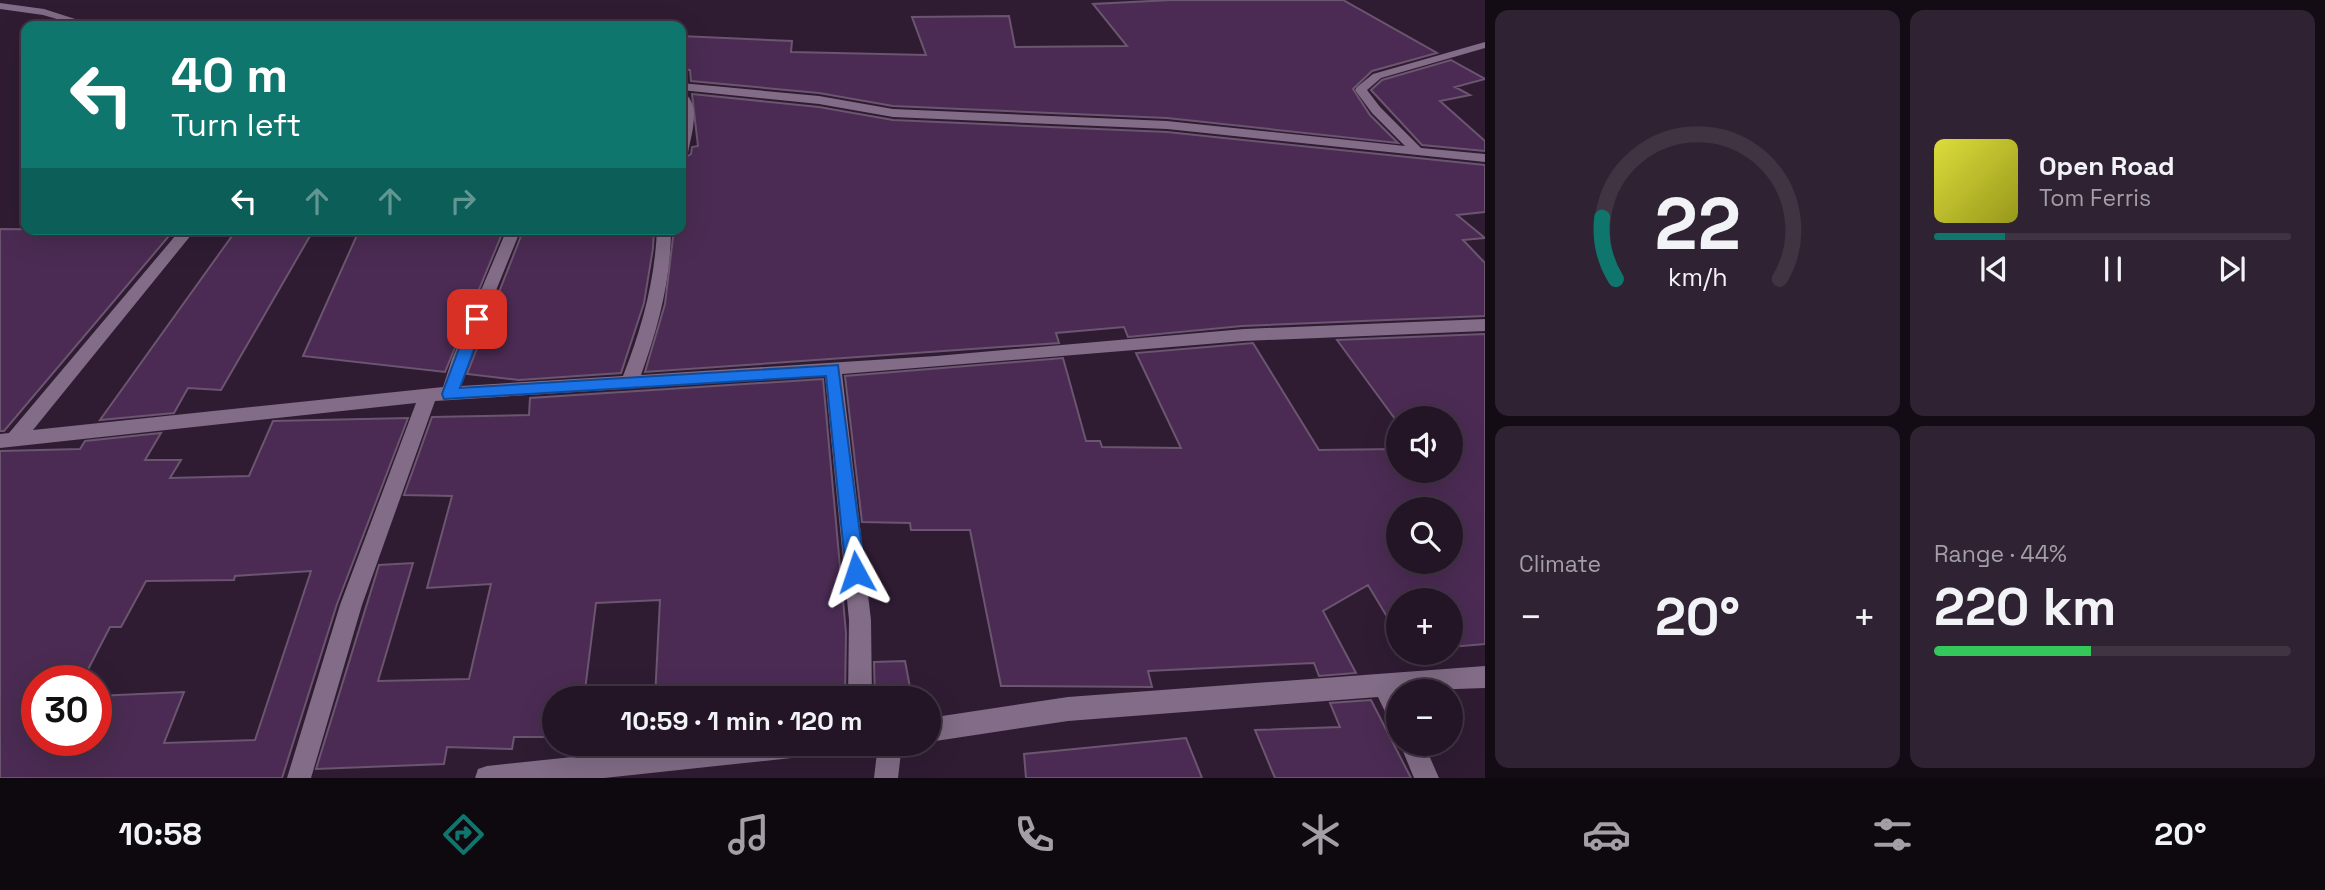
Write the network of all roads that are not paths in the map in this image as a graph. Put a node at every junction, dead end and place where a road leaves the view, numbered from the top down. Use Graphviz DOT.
graph roads {
  1 [pos="0,6"];
  2 [pos="75,21"];
  3 [pos="1485,45"];
  4 [pos="686,87"];
  5 [pos="686,108"];
  6 [pos="686,130"];
  7 [pos="1416,149"];
  8 [pos="1485,158"];
  9 [pos="184,235"];
  10 [pos="512,235"];
  11 [pos="664,235"];
  12 [pos="1485,325"];
  13 [pos="833,369"];
  14 [pos="630,380"];
  15 [pos="450,394"];
  16 [pos="428,395"];
  17 [pos="8,440"];
  18 [pos="1485,677"];
  19 [pos="860,686"];
  20 [pos="1385,686"];
  21 [pos="941,728"];
  22 [pos="696,756"];
  23 [pos="889,756"];
  24 [pos="1417,756"];
  25 [pos="299,778"];
  26 [pos="487,778"];
  27 [pos="886,778"];
  28 [pos="1427,778"];
  1 -- 2 [label="street"];
  3 -- 7 [label="street"];
  4 -- 7 [label="street"];
  5 -- 6 [label="street"];
  7 -- 8 [label="street"];
  9 -- 17 [label="street"];
  10 -- 15 [label="street"];
  11 -- 14 [label="street"];
  12 -- 13 [label="street"];
  13 -- 14 [label="street"];
  13 -- 19 [label="street"];
  14 -- 15 [label="street"];
  15 -- 16 [label="street"];
  16 -- 17 [label="street"];
  16 -- 25 [label="street"];
  18 -- 20 [label="street"];
  20 -- 21 [label="street"];
  22 -- 26 [label="street"];
  23 -- 27 [label="street"];
  24 -- 28 [label="street"];
}
